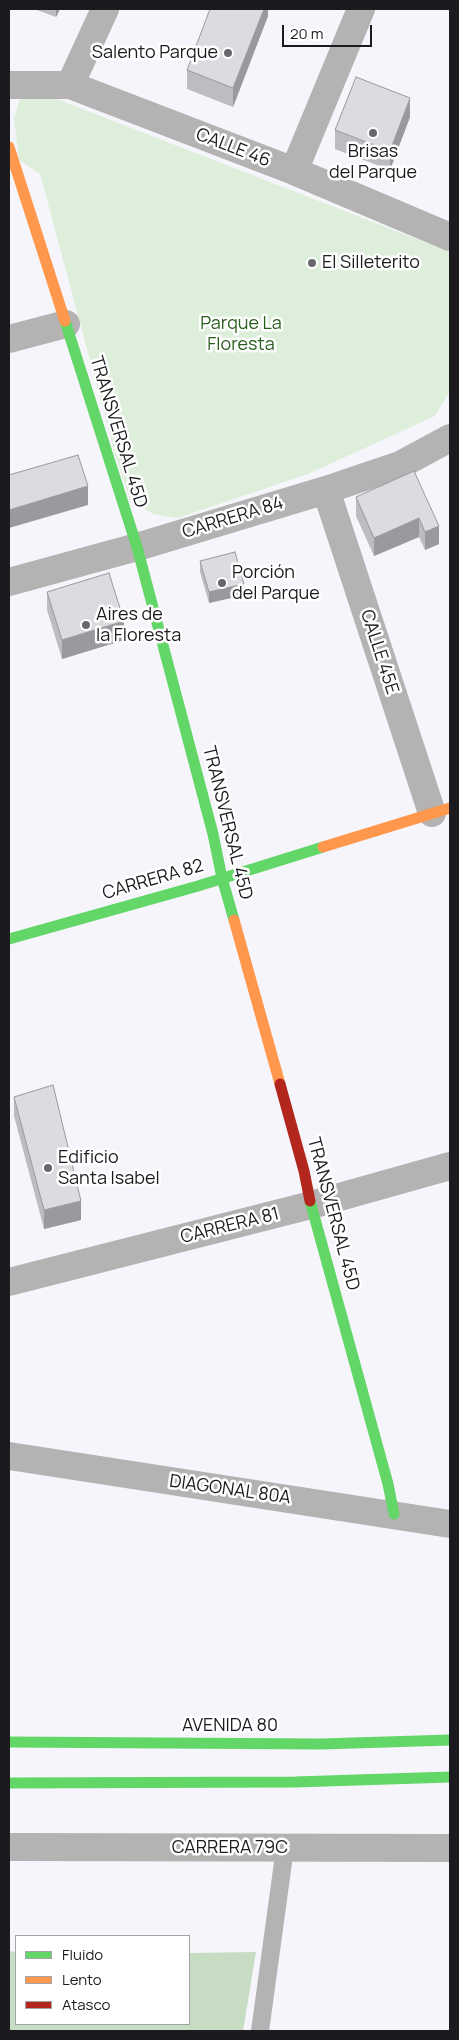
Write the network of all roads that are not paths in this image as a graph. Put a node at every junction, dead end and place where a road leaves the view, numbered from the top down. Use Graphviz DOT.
graph roads {
  1 [pos="105,9"];
  2 [pos="361,9"];
  3 [pos="9,85"];
  4 [pos="70,85"];
  5 [pos="9,147"];
  6 [pos="294,171"];
  7 [pos="450,237"];
  8 [pos="66,324"];
  9 [pos="9,339"];
  10 [pos="450,438"];
  11 [pos="326,490"];
  12 [pos="137,547"];
  13 [pos="9,582"];
  14 [pos="441,810"];
  15 [pos="222,878"];
  16 [pos="9,940"];
  17 [pos="450,1166"];
  18 [pos="311,1205"];
  19 [pos="9,1282"];
  20 [pos="9,1456"];
  21 [pos="394,1514"];
  22 [pos="450,1524"];
  23 [pos="450,1740"];
  24 [pos="9,1742"];
  25 [pos="450,1778"];
  26 [pos="9,1783"];
  27 [pos="9,1847"];
  28 [pos="286,1848"];
  29 [pos="450,1848"];
  30 [pos="260,2031"];
  1 -- 4 [label="street"];
  2 -- 6 [label="street"];
  3 -- 4 [label="street, CALLE 46"];
  4 -- 6 [label="street, CALLE 46"];
  5 -- 8 [label="street, TRANSVERSAL 45D"];
  6 -- 7 [label="street, CALLE 46"];
  8 -- 9 [label="street"];
  8 -- 12 [label="street, TRANSVERSAL 45D"];
  10 -- 11 [label="street, CARRERA 84"];
  11 -- 12 [label="street, CARRERA 84"];
  11 -- 14 [label="street, CALLE 45E"];
  12 -- 13 [label="street, CARRERA 84"];
  12 -- 15 [label="street, TRANSVERSAL 45D"];
  14 -- 15 [label="street, CARRERA 82"];
  15 -- 16 [label="street, CARRERA 82"];
  15 -- 18 [label="street, TRANSVERSAL 45D"];
  17 -- 18 [label="street, CARRERA 81"];
  18 -- 19 [label="street, CARRERA 81"];
  18 -- 21 [label="street, TRANSVERSAL 45D"];
  20 -- 21 [label="street, DIAGONAL 80A"];
  21 -- 22 [label="street, DIAGONAL 80A"];
  23 -- 24 [label="street, AVENIDA 80"];
  25 -- 26 [label="street"];
  27 -- 28 [label="street, CARRERA 79C"];
  28 -- 29 [label="street, CARRERA 79C"];
  28 -- 30 [label="lane"];
}
